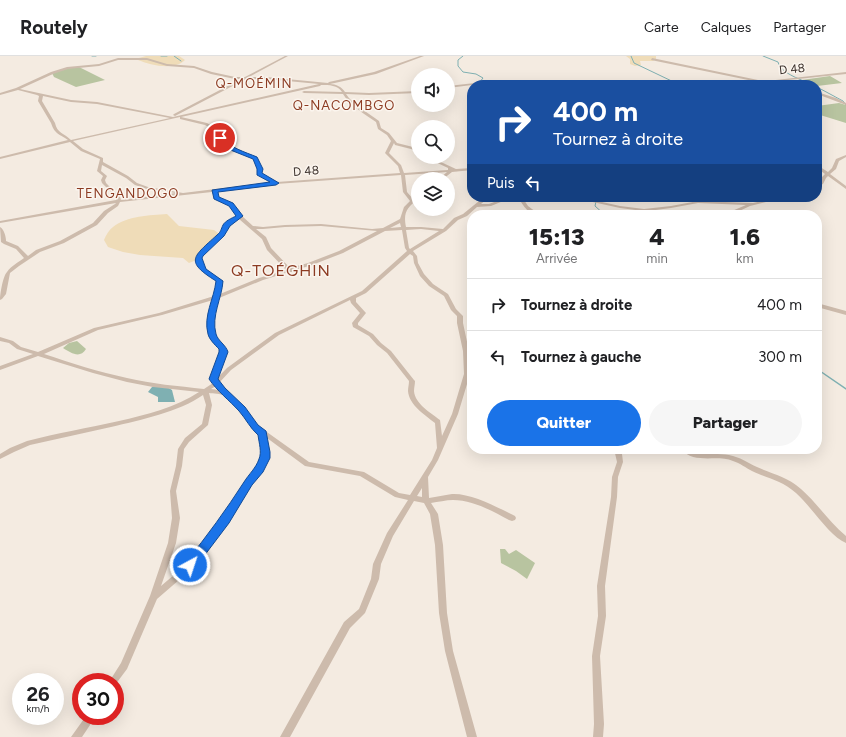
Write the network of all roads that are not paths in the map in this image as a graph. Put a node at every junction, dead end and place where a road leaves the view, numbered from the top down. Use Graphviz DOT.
graph roads {
  1 [pos="128,56"];
  2 [pos="287,56"];
  3 [pos="424,56"];
  4 [pos="118,59"];
  5 [pos="652,59"];
  6 [pos="846,73"];
  7 [pos="244,78"];
  8 [pos="348,79"];
  9 [pos="575,80"];
  10 [pos="606,80"];
  11 [pos="746,80"];
  12 [pos="783,80"];
  13 [pos="326,84"];
  14 [pos="467,84"];
  15 [pos="455,86"];
  16 [pos="18,89"];
  17 [pos="343,91"];
  18 [pos="290,92"];
  19 [pos="411,92"];
  20 [pos="0,94"];
  21 [pos="38,94"];
  22 [pos="822,95"];
  23 [pos="846,104"];
  24 [pos="175,117"];
  25 [pos="71,140"];
  26 [pos="393,141"];
  27 [pos="411,148"];
  28 [pos="846,155"];
  29 [pos="0,158"];
  30 [pos="102,163"];
  31 [pos="440,164"];
  32 [pos="450,169"];
  33 [pos="467,169"];
  34 [pos="822,170"];
  35 [pos="447,172"];
  36 [pos="828,174"];
  37 [pos="404,175"];
  38 [pos="276,183"];
  39 [pos="822,183"];
  40 [pos="846,188"];
  41 [pos="214,191"];
  42 [pos="195,194"];
  43 [pos="411,196"];
  44 [pos="118,202"];
  45 [pos="481,202"];
  46 [pos="498,202"];
  47 [pos="523,202"];
  48 [pos="599,202"];
  49 [pos="763,202"];
  50 [pos="411,204"];
  51 [pos="754,204"];
  52 [pos="476,206"];
  53 [pos="471,210"];
  54 [pos="530,210"];
  55 [pos="644,210"];
  56 [pos="738,210"];
  57 [pos="467,213"];
  58 [pos="240,216"];
  59 [pos="402,220"];
  60 [pos="0,222"];
  61 [pos="251,227"];
  62 [pos="0,228"];
  63 [pos="405,228"];
  64 [pos="381,230"];
  65 [pos="444,230"];
  66 [pos="410,251"];
  67 [pos="27,258"];
  68 [pos="290,271"];
  69 [pos="216,297"];
  70 [pos="0,298"];
  71 [pos="353,298"];
  72 [pos="822,306"];
  73 [pos="846,313"];
  74 [pos="0,339"];
  75 [pos="40,353"];
  76 [pos="0,368"];
  77 [pos="216,383"];
  78 [pos="205,391"];
  79 [pos="225,393"];
  80 [pos="263,434"];
  81 [pos="440,450"];
  82 [pos="619,454"];
  83 [pos="691,454"];
  84 [pos="0,457"];
  85 [pos="425,478"];
  86 [pos="413,498"];
  87 [pos="426,500"];
  88 [pos="512,518"];
  89 [pos="846,540"];
  90 [pos="154,597"];
  91 [pos="119,673"];
  92 [pos="85,725"];
  93 [pos="76,737"];
  94 [pos="285,737"];
  95 [pos="472,737"];
  96 [pos="598,737"];
  1 -- 4 [label="street"];
  2 -- 7 [label="street"];
  3 -- 8 [label="street"];
  4 -- 7 [label="street"];
  4 -- 16 [label="street"];
  5 -- 11 [label="street"];
  6 -- 12 [label="street, D 48"];
  7 -- 13 [label="street"];
  7 -- 24 [label="street"];
  8 -- 13 [label="street"];
  8 -- 17 [label="street"];
  9 -- 10 [label="street"];
  13 -- 17 [label="street"];
  13 -- 18 [label="street"];
  14 -- 15 [label="street"];
  16 -- 20 [label="street"];
  16 -- 21 [label="street"];
  17 -- 18 [label="street"];
  17 -- 19 [label="street"];
  17 -- 26 [label="street"];
  18 -- 24 [label="street"];
  21 -- 24 [label="street"];
  21 -- 25 [label="street"];
  22 -- 23 [label="street"];
  24 -- 25 [label="street"];
  24 -- 38 [label="street"];
  25 -- 29 [label="street"];
  25 -- 30 [label="street"];
  26 -- 27 [label="street"];
  26 -- 37 [label="street"];
  28 -- 36 [label="street"];
  30 -- 42 [label="street"];
  30 -- 44 [label="street"];
  31 -- 32 [label="street"];
  32 -- 33 [label="street, D 48"];
  32 -- 35 [label="street"];
  32 -- 37 [label="street, D 48"];
  34 -- 36 [label="street"];
  36 -- 39 [label="street"];
  36 -- 40 [label="street"];
  37 -- 38 [label="street, D 48"];
  37 -- 43 [label="street"];
  38 -- 41 [label="street, D 48"];
  41 -- 42 [label="street, D 48"];
  41 -- 58 [label="street"];
  42 -- 44 [label="street, D 48"];
  44 -- 60 [label="street, D 48"];
  44 -- 67 [label="street"];
  45 -- 52 [label="street"];
  46 -- 52 [label="street"];
  47 -- 54 [label="street"];
  48 -- 55 [label="street"];
  49 -- 51 [label="street"];
  50 -- 59 [label="street"];
  51 -- 55 [label="street"];
  51 -- 56 [label="street"];
  52 -- 53 [label="street"];
  57 -- 65 [label="street"];
  58 -- 61 [label="street"];
  58 -- 69 [label="street"];
  59 -- 63 [label="street"];
  59 -- 64 [label="street"];
  61 -- 64 [label="street"];
  61 -- 68 [label="street"];
  62 -- 67 [label="street"];
  63 -- 64 [label="street"];
  63 -- 65 [label="street"];
  63 -- 66 [label="street"];
  64 -- 68 [label="street"];
  65 -- 66 [label="street"];
  66 -- 71 [label="street"];
  66 -- 81 [label="street"];
  67 -- 70 [label="street"];
  68 -- 69 [label="street"];
  69 -- 75 [label="street"];
  69 -- 77 [label="street"];
  71 -- 77 [label="street"];
  71 -- 81 [label="street"];
  72 -- 73 [label="street"];
  74 -- 75 [label="street"];
  75 -- 76 [label="street"];
  75 -- 78 [label="street"];
  77 -- 78 [label="street"];
  77 -- 79 [label="street"];
  78 -- 79 [label="street"];
  78 -- 84 [label="street"];
  78 -- 90 [label="street"];
  79 -- 80 [label="street"];
  80 -- 86 [label="street"];
  80 -- 90 [label="street"];
  81 -- 85 [label="street"];
  82 -- 96 [label="street"];
  83 -- 89 [label="street"];
  85 -- 86 [label="street"];
  85 -- 87 [label="street"];
  86 -- 87 [label="street"];
  86 -- 94 [label="street"];
  87 -- 88 [label="street"];
  87 -- 95 [label="street"];
  90 -- 91 [label="street"];
  92 -- 93 [label="street"];
}
